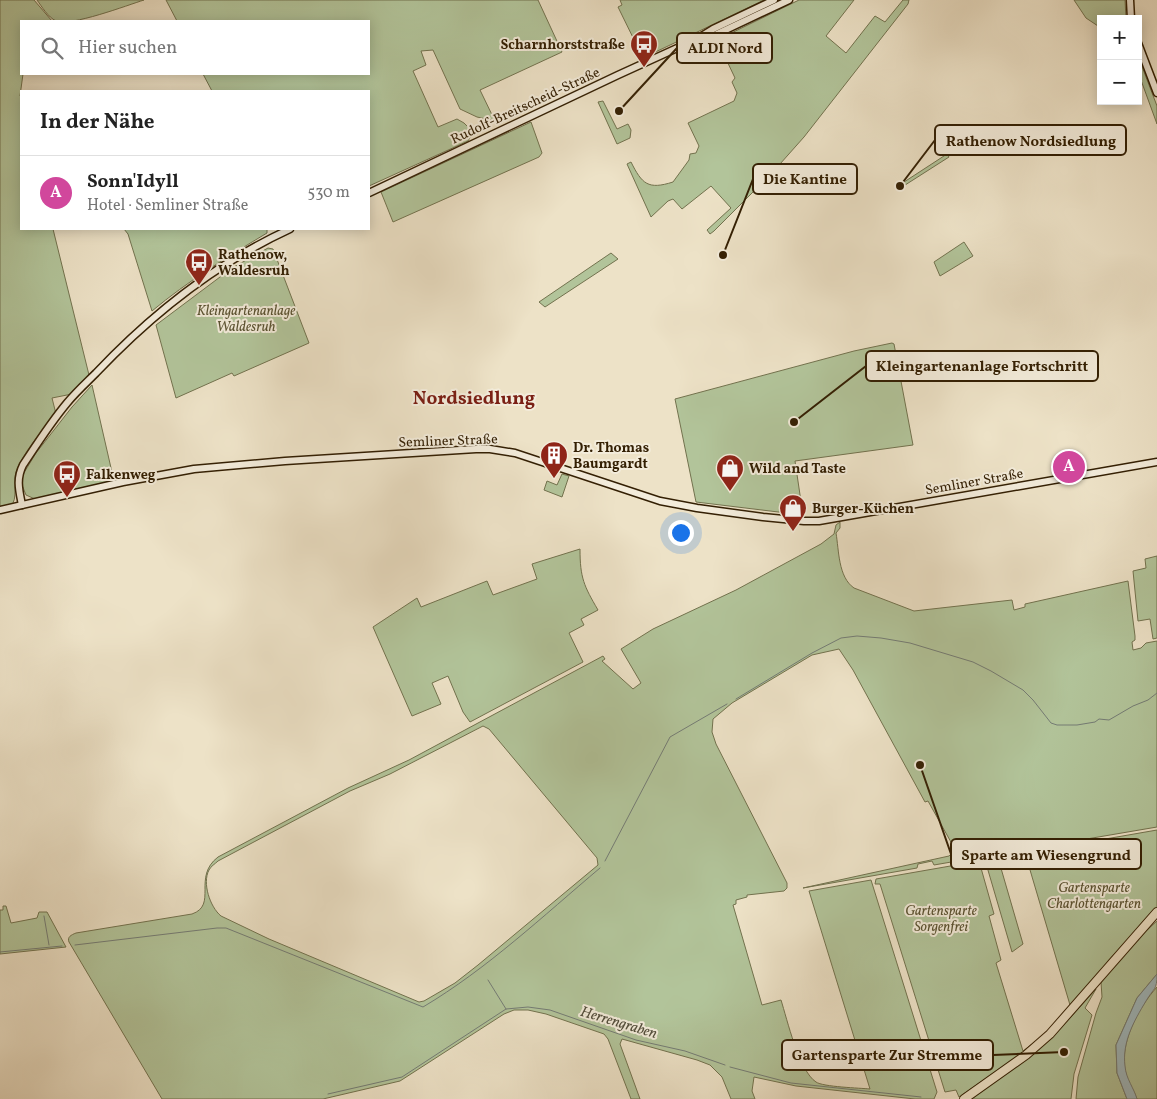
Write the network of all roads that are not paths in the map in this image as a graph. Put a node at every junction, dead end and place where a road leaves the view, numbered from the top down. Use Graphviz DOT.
graph roads {
  1 [pos="774,0"];
  2 [pos="789,0"];
  3 [pos="1130,0"];
  4 [pos="1131,15"];
  5 [pos="693,41"];
  6 [pos="1142,54"];
  7 [pos="1157,92"];
  8 [pos="370,193"];
  9 [pos="288,230"];
  10 [pos="1157,462"];
  11 [pos="22,505"];
  12 [pos="0,510"];
  13 [pos="1157,912"];
  14 [pos="964,1099"];
  1 -- 5 [label="street, Rudolf-Breitscheid-Straße"];
  2 -- 5 [label="street, Rudolf-Breitscheid-Straße"];
  3 -- 4 [label="street"];
  5 -- 8 [label="street, Rudolf-Breitscheid-Straße"];
  6 -- 7 [label="street"];
  9 -- 11 [label="street"];
  10 -- 11 [label="street, Semliner Straße"];
  11 -- 12 [label="street, Semliner Straße"];
  13 -- 14 [label="main road"];
}
